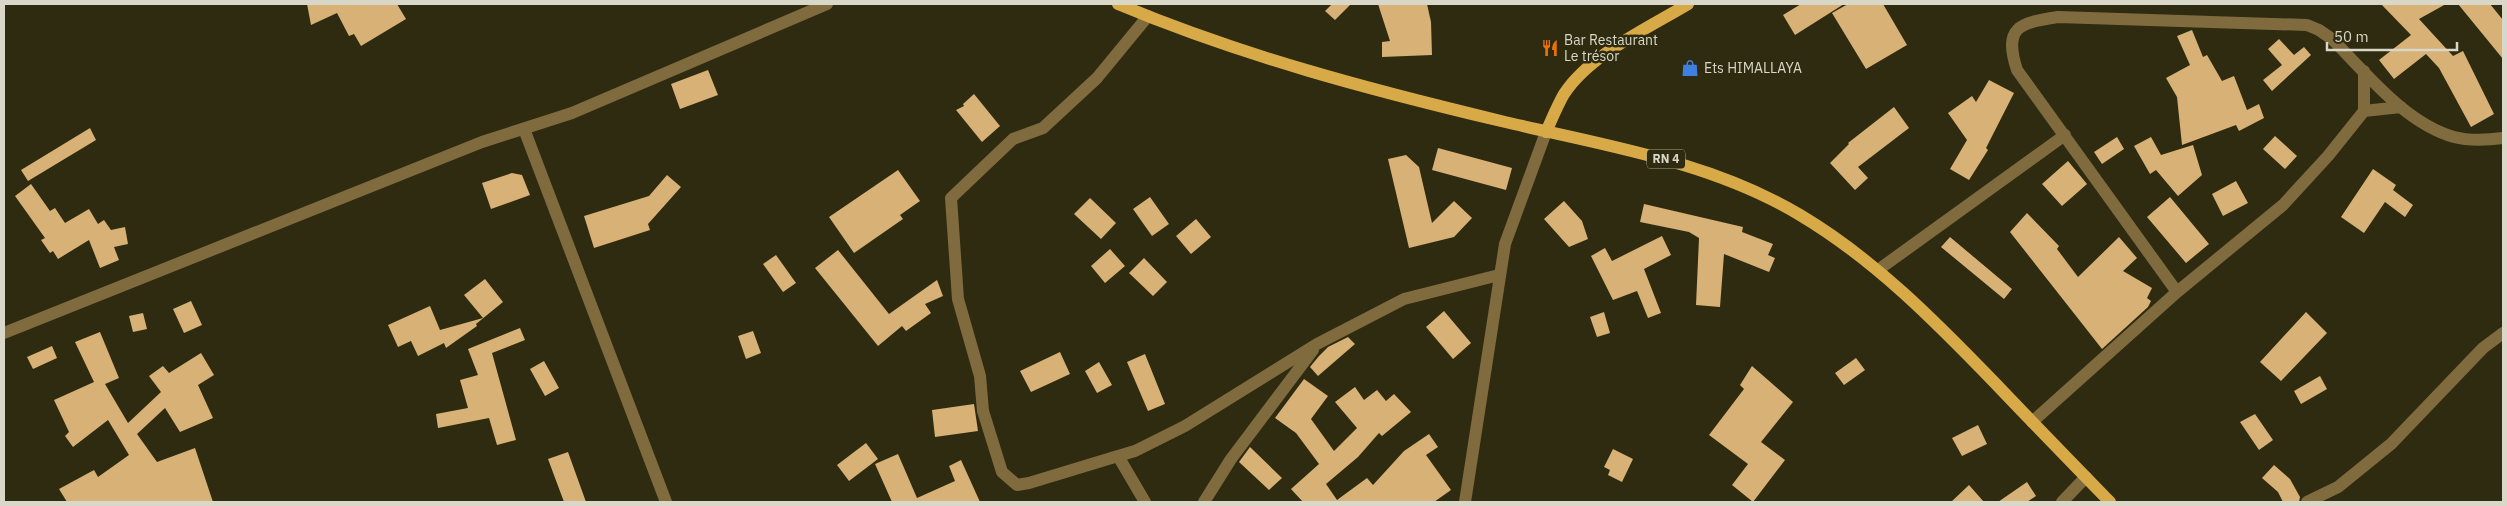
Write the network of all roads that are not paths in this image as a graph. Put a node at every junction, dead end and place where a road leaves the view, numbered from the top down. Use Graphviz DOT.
graph roads {
  1 [pos="827,4"];
  2 [pos="1118,4"];
  3 [pos="1688,4"];
  4 [pos="1148,16"];
  5 [pos="2364,71"];
  6 [pos="2401,107"];
  7 [pos="2364,111"];
  8 [pos="524,129"];
  9 [pos="1546,132"];
  10 [pos="2066,135"];
  11 [pos="2503,138"];
  12 [pos="1878,270"];
  13 [pos="1499,275"];
  14 [pos="2176,292"];
  15 [pos="4,333"];
  16 [pos="2503,333"];
  17 [pos="1317,344"];
  18 [pos="2032,422"];
  19 [pos="1118,456"];
  20 [pos="2086,477"];
  21 [pos="666,502"];
  22 [pos="1145,502"];
  23 [pos="1204,502"];
  24 [pos="1465,502"];
  25 [pos="2062,502"];
  26 [pos="2110,502"];
  27 [pos="2307,502"];
  1 -- 8 [label="street"];
  2 -- 4 [label="main road, RN 4"];
  3 -- 9 [label="main road"];
  4 -- 9 [label="main road, RN 4"];
  4 -- 19 [label="street"];
  5 -- 6 [label="street"];
  5 -- 7 [label="street"];
  5 -- 10 [label="street"];
  6 -- 7 [label="street"];
  6 -- 11 [label="street"];
  7 -- 14 [label="street"];
  8 -- 15 [label="street"];
  8 -- 21 [label="street"];
  9 -- 12 [label="main road, RN 4"];
  9 -- 13 [label="street"];
  10 -- 12 [label="street"];
  10 -- 14 [label="street"];
  12 -- 18 [label="main road, RN 4"];
  13 -- 17 [label="street"];
  13 -- 24 [label="street"];
  14 -- 18 [label="street"];
  16 -- 27 [label="street"];
  17 -- 19 [label="street"];
  17 -- 23 [label="street"];
  18 -- 20 [label="main road, RN 4"];
  19 -- 22 [label="street"];
  20 -- 25 [label="street"];
  20 -- 26 [label="main road, RN 4"];
}
